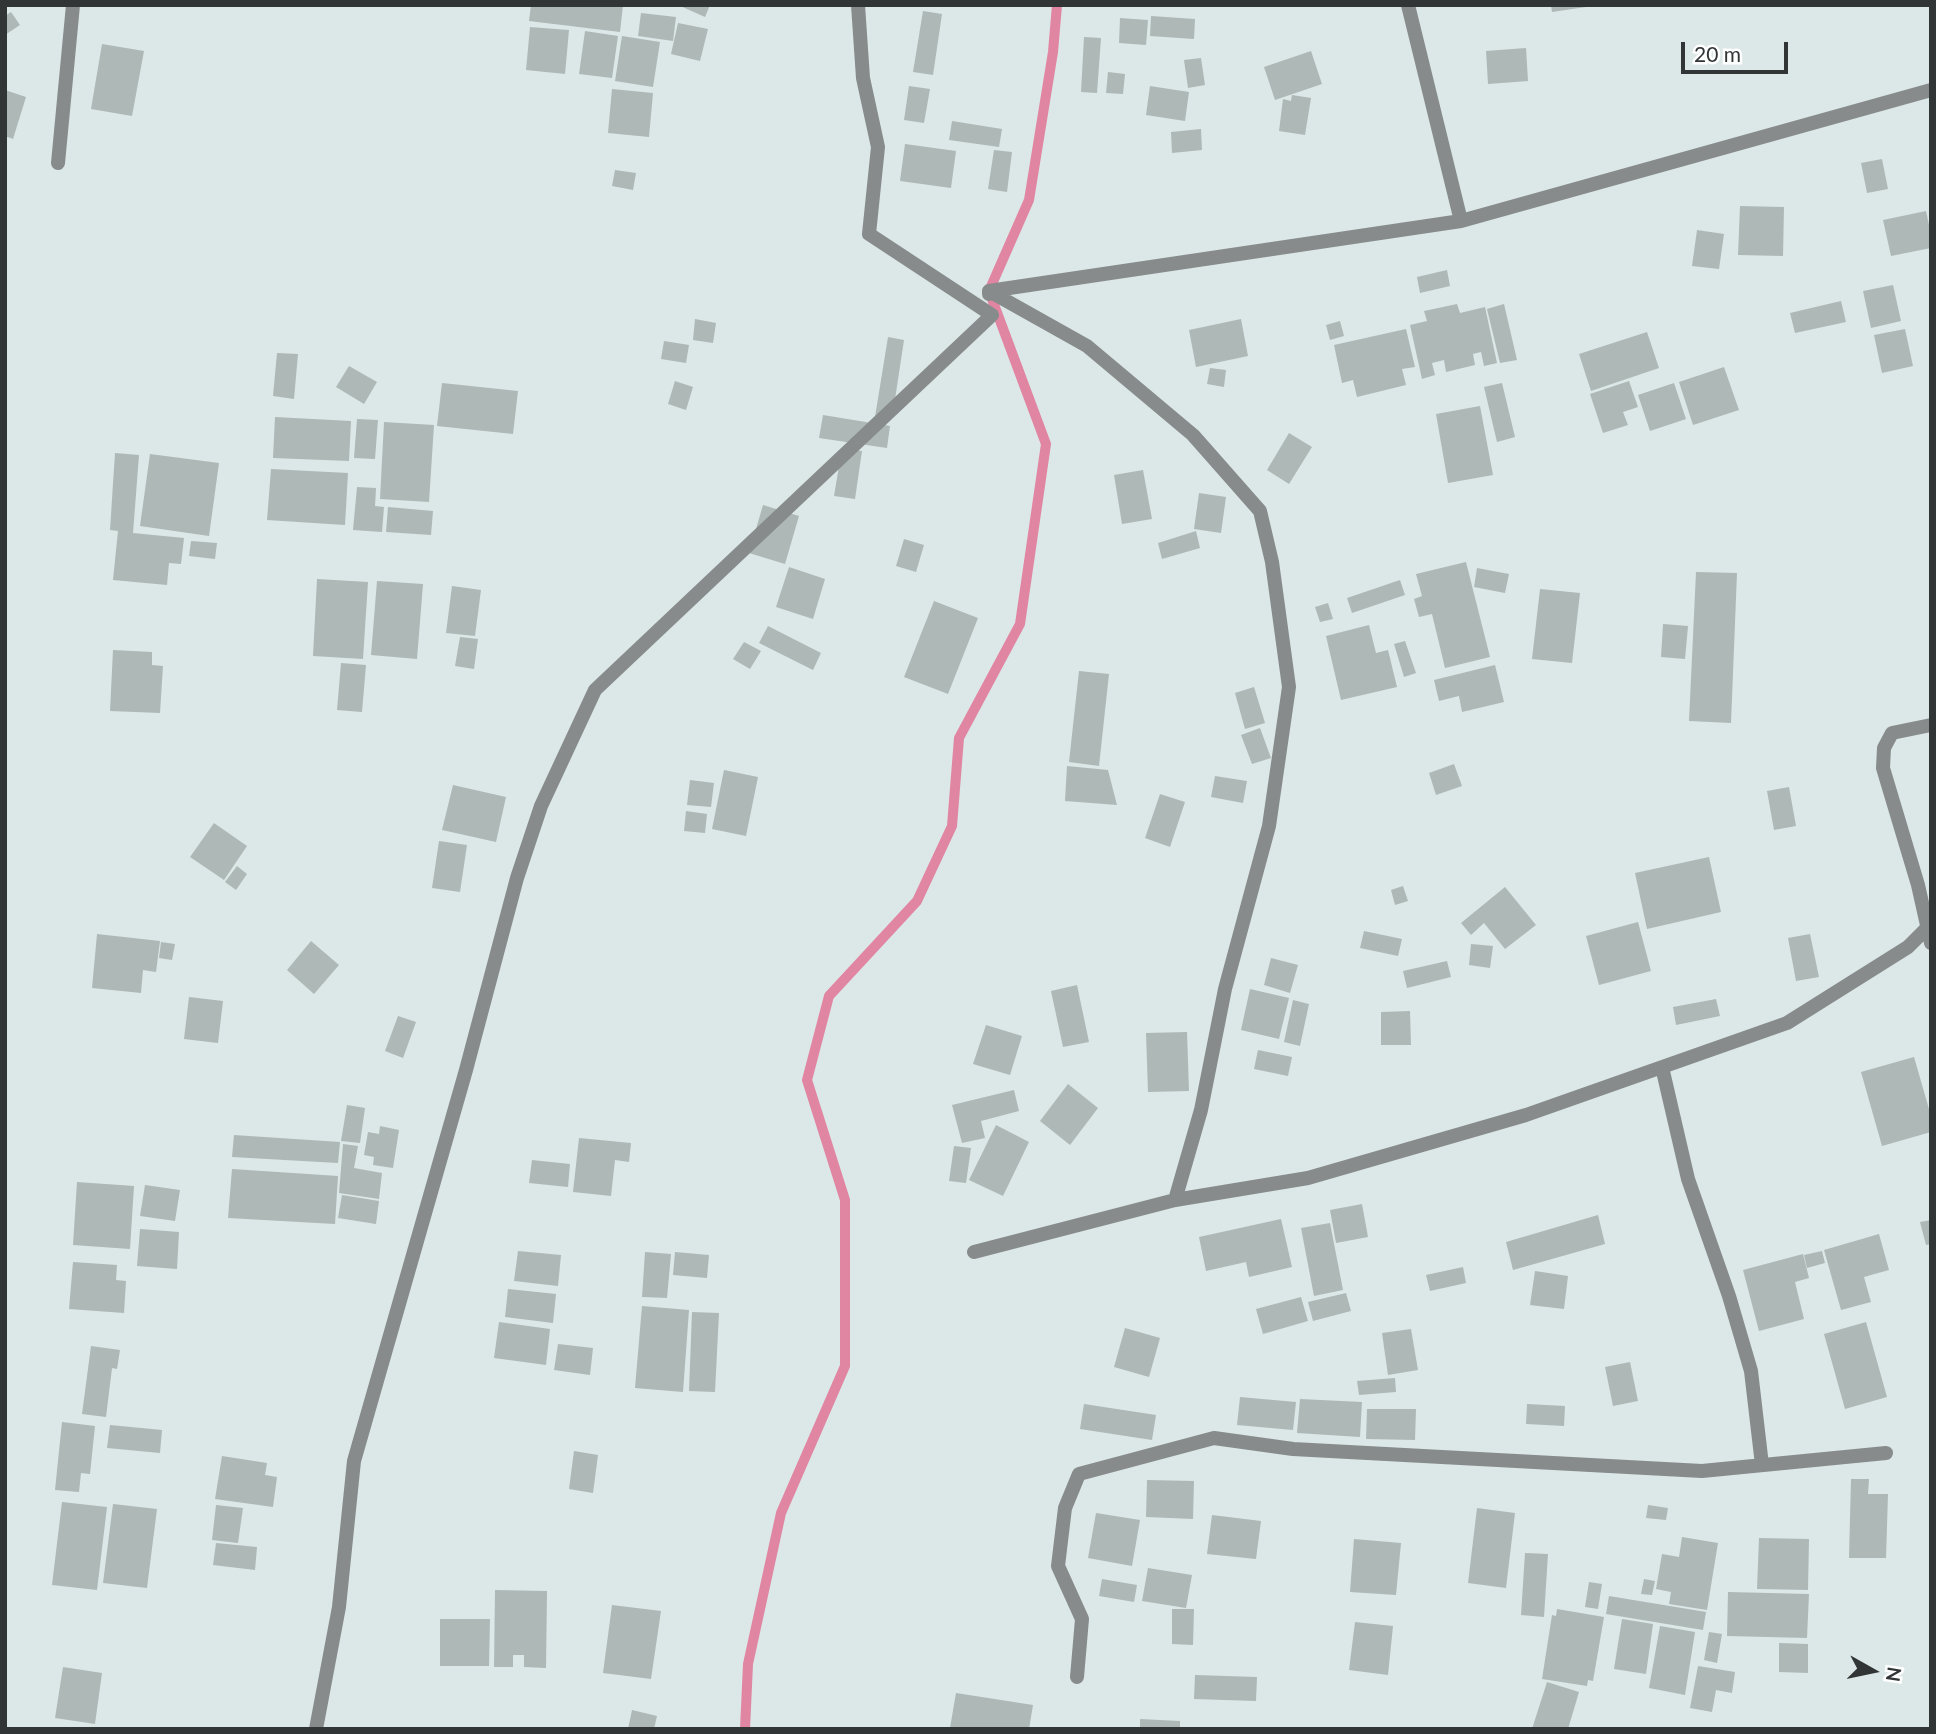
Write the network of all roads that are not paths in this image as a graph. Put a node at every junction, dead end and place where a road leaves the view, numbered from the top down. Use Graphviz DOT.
graph roads {
  1 [pos="73,5"];
  2 [pos="858,5"];
  3 [pos="1408,5"];
  4 [pos="1931,90"];
  5 [pos="58,163"];
  6 [pos="1461,221"];
  7 [pos="989,291"];
  8 [pos="992,315"];
  9 [pos="1931,725"];
  10 [pos="1926,929"];
  11 [pos="1931,943"];
  12 [pos="1662,1067"];
  13 [pos="1175,1200"];
  14 [pos="974,1252"];
  15 [pos="1886,1453"];
  16 [pos="1762,1465"];
  17 [pos="1077,1677"];
  18 [pos="316,1729"];
  1 -- 5 [label="street"];
  2 -- 8 [label="street"];
  3 -- 6 [label="street"];
  4 -- 6 [label="street"];
  6 -- 7 [label="street"];
  7 -- 8 [label="street"];
  7 -- 13 [label="street"];
  8 -- 18 [label="street"];
  9 -- 10 [label="street"];
  10 -- 11 [label="street"];
  10 -- 12 [label="street"];
  12 -- 13 [label="street"];
  12 -- 16 [label="street"];
  13 -- 14 [label="street"];
  15 -- 16 [label="street"];
  16 -- 17 [label="street"];
}
